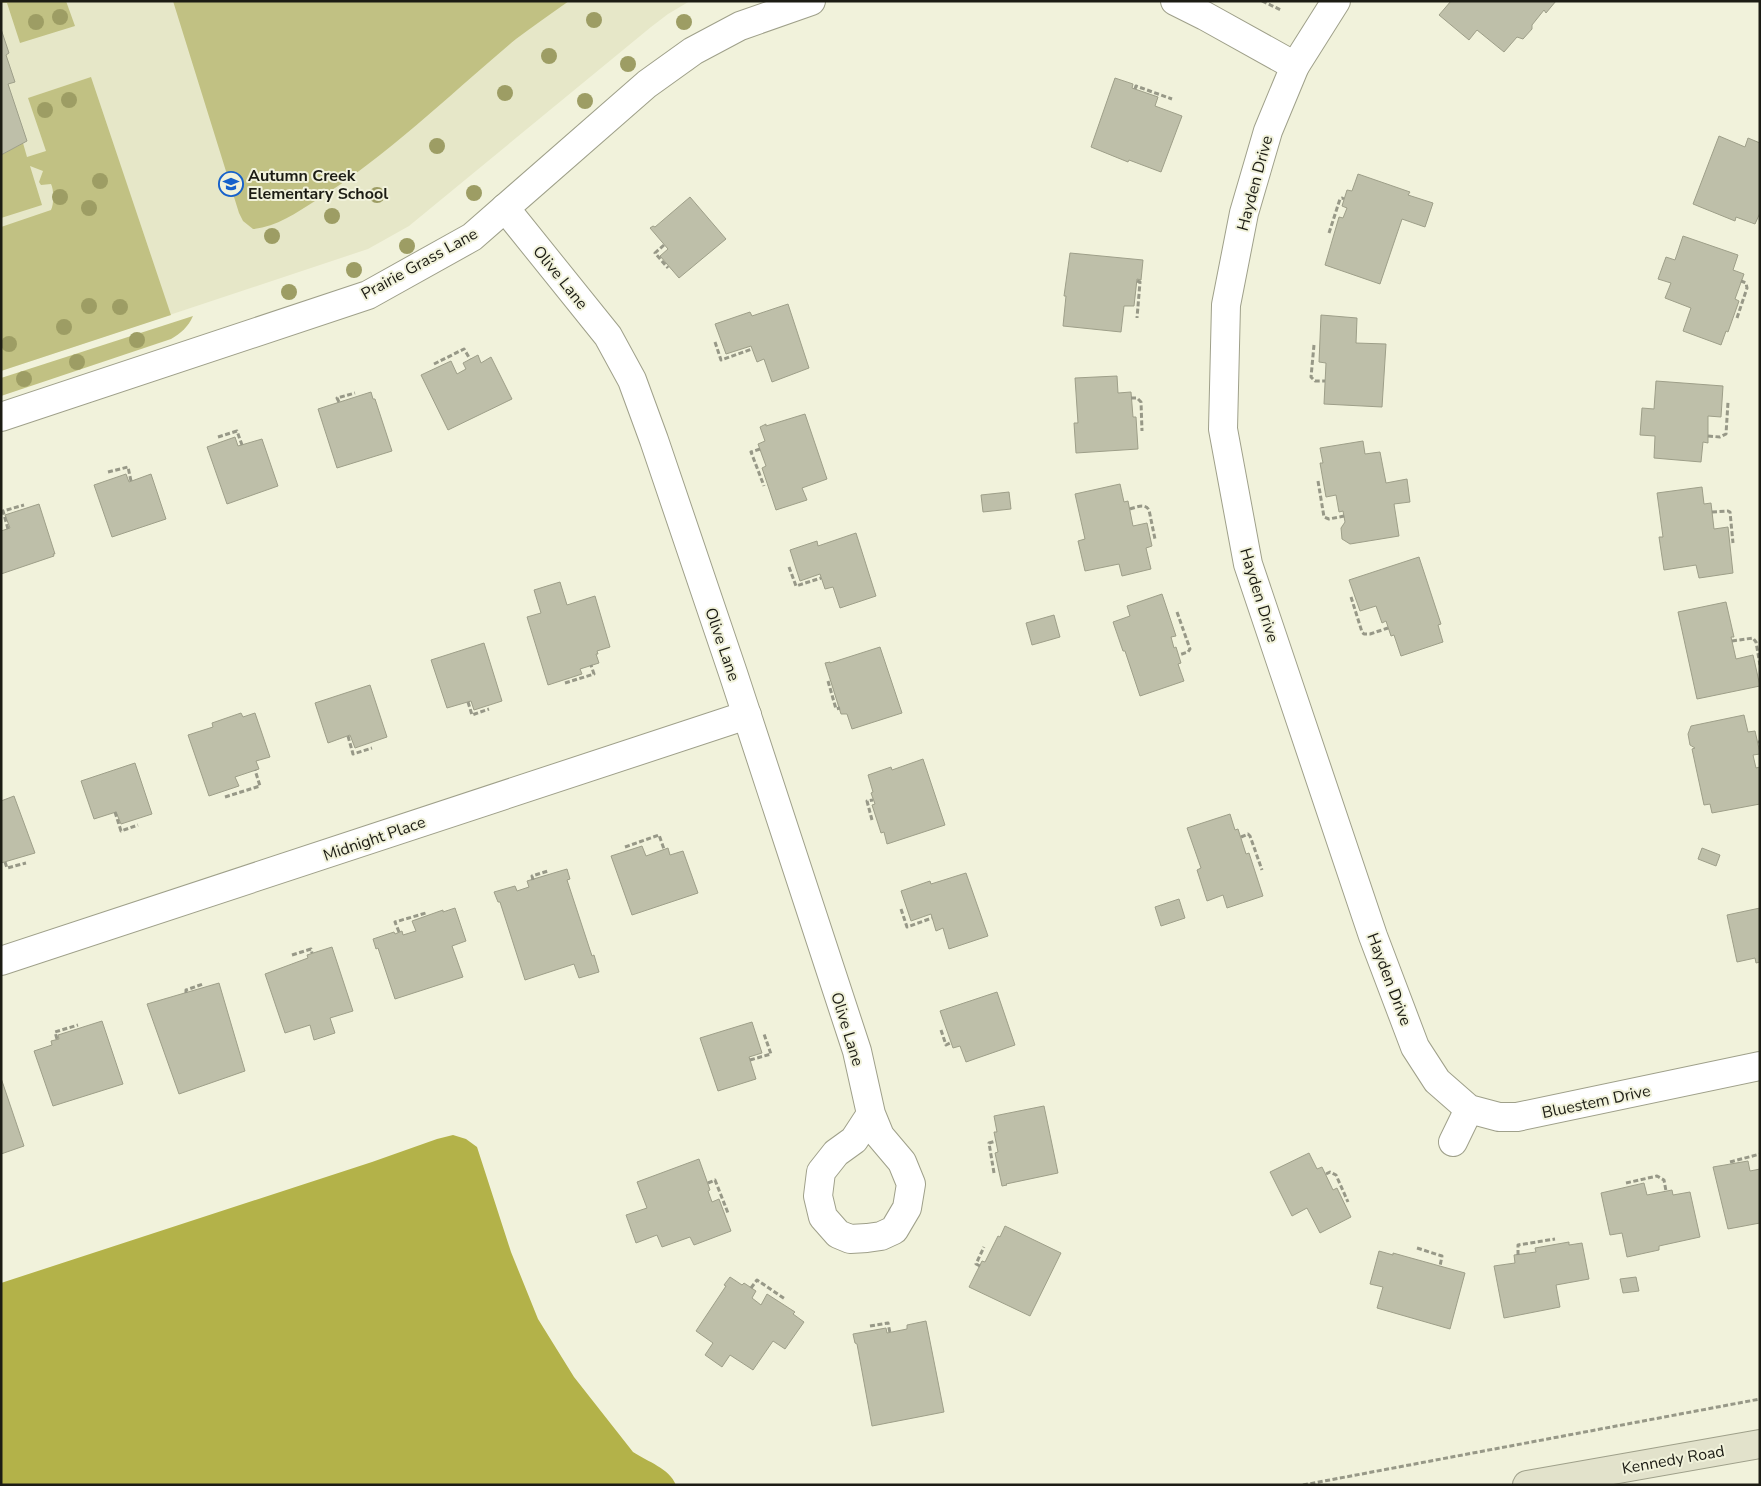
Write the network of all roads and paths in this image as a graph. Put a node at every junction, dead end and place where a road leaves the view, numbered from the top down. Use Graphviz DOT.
graph roads {
  1 [pos="811,1"];
  2 [pos="1175,1"];
  3 [pos="1262,1"];
  4 [pos="1336,1"];
  5 [pos="1281,10"];
  6 [pos="1295,66"];
  7 [pos="1135,89"];
  8 [pos="1172,99"];
  9 [pos="1344,199"];
  10 [pos="505,208"];
  11 [pos="1329,233"];
  12 [pos="664,245"];
  13 [pos="668,268"];
  14 [pos="1137,281"];
  15 [pos="1741,281"];
  16 [pos="1137,318"];
  17 [pos="1737,318"];
  18 [pos="716,342"];
  19 [pos="1314,345"];
  20 [pos="752,349"];
  21 [pos="470,359"];
  22 [pos="434,364"];
  23 [pos="1325,381"];
  24 [pos="354,393"];
  25 [pos="1131,398"];
  26 [pos="339,402"];
  27 [pos="1728,402"];
  28 [pos="1,417"];
  29 [pos="1142,431"];
  30 [pos="1708,436"];
  31 [pos="218,437"];
  32 [pos="242,445"];
  33 [pos="760,449"];
  34 [pos="108,472"];
  35 [pos="131,481"];
  36 [pos="1318,481"];
  37 [pos="764,486"];
  38 [pos="24,505"];
  39 [pos="1130,509"];
  40 [pos="1712,512"];
  41 [pos="1344,516"];
  42 [pos="8,529"];
  43 [pos="1155,539"];
  44 [pos="1733,543"];
  45 [pos="789,567"];
  46 [pos="821,578"];
  47 [pos="1351,597"];
  48 [pos="1177,612"];
  49 [pos="1388,628"];
  50 [pos="1732,641"];
  51 [pos="1179,656"];
  52 [pos="591,665"];
  53 [pos="1760,665"];
  54 [pos="828,681"];
  55 [pos="565,684"];
  56 [pos="468,702"];
  57 [pos="840,708"];
  58 [pos="489,709"];
  59 [pos="747,715"];
  60 [pos="348,736"];
  61 [pos="372,748"];
  62 [pos="255,770"];
  63 [pos="225,797"];
  64 [pos="873,800"];
  65 [pos="115,812"];
  66 [pos="872,820"];
  67 [pos="138,825"];
  68 [pos="1241,837"];
  69 [pos="625,847"];
  70 [pos="664,849"];
  71 [pos="5,862"];
  72 [pos="26,863"];
  73 [pos="1262,870"];
  74 [pos="548,871"];
  75 [pos="533,880"];
  76 [pos="901,909"];
  77 [pos="426,913"];
  78 [pos="932,918"];
  79 [pos="399,932"];
  80 [pos="312,953"];
  81 [pos="292,955"];
  82 [pos="1,961"];
  83 [pos="203,984"];
  84 [pos="186,993"];
  85 [pos="78,1025"];
  86 [pos="941,1030"];
  87 [pos="764,1034"];
  88 [pos="57,1039"];
  89 [pos="950,1043"];
  90 [pos="750,1060"];
  91 [pos="1760,1066"];
  92 [pos="1469,1109"];
  93 [pos="872,1114"];
  94 [pos="996,1141"];
  95 [pos="1453,1142"];
  96 [pos="1760,1154"];
  97 [pos="1730,1162"];
  98 [pos="994,1173"];
  99 [pos="1326,1174"];
  100 [pos="708,1183"];
  101 [pos="1626,1183"];
  102 [pos="1666,1191"];
  103 [pos="1348,1202"];
  104 [pos="728,1213"];
  105 [pos="1555,1239"];
  106 [pos="984,1247"];
  107 [pos="1417,1248"];
  108 [pos="1518,1255"];
  109 [pos="980,1266"];
  110 [pos="1440,1266"];
  111 [pos="751,1288"];
  112 [pos="785,1299"];
  113 [pos="870,1326"];
  114 [pos="890,1333"];
  115 [pos="1760,1399"];
  116 [pos="1760,1444"];
  117 [pos="1303,1485"];
  118 [pos="1527,1485"];
  1 -- 10 [label="street, Prairie Grass Lane"];
  2 -- 6 [label="street"];
  3 -- 5 [label="path"];
  4 -- 6 [label="street, Hayden Drive"];
  6 -- 92 [label="street, Hayden Drive"];
  7 -- 8 [label="path"];
  9 -- 11 [label="path"];
  10 -- 28 [label="street, Prairie Grass Lane"];
  10 -- 59 [label="street, Olive Lane"];
  12 -- 13 [label="path"];
  14 -- 16 [label="path"];
  15 -- 17 [label="path"];
  18 -- 20 [label="path"];
  19 -- 23 [label="path"];
  21 -- 22 [label="path"];
  24 -- 26 [label="path"];
  25 -- 29 [label="path"];
  27 -- 30 [label="path"];
  31 -- 32 [label="path"];
  33 -- 37 [label="path"];
  34 -- 35 [label="path"];
  36 -- 41 [label="path"];
  38 -- 42 [label="path"];
  39 -- 43 [label="path"];
  40 -- 44 [label="path"];
  45 -- 46 [label="path"];
  47 -- 49 [label="path"];
  48 -- 51 [label="path"];
  50 -- 53 [label="path"];
  52 -- 55 [label="path"];
  54 -- 57 [label="path"];
  56 -- 58 [label="path"];
  59 -- 82 [label="street, Midnight Place"];
  59 -- 93 [label="street, Olive Lane"];
  60 -- 61 [label="path"];
  62 -- 63 [label="path"];
  64 -- 66 [label="path"];
  65 -- 67 [label="path"];
  68 -- 73 [label="path"];
  69 -- 70 [label="path"];
  71 -- 72 [label="path"];
  74 -- 75 [label="path"];
  76 -- 78 [label="path"];
  77 -- 79 [label="path"];
  80 -- 81 [label="path"];
  83 -- 84 [label="path"];
  85 -- 88 [label="path"];
  86 -- 89 [label="path"];
  87 -- 90 [label="path"];
  91 -- 92 [label="street, Bluestem Drive"];
  92 -- 95 [label="street"];
  94 -- 98 [label="path"];
  96 -- 97 [label="path"];
  99 -- 103 [label="path"];
  100 -- 104 [label="path"];
  101 -- 102 [label="path"];
  105 -- 108 [label="path"];
  106 -- 109 [label="path"];
  107 -- 110 [label="path"];
  111 -- 112 [label="path"];
  113 -- 114 [label="path"];
  115 -- 117 [label="path"];
  116 -- 118 [label="main road, Kennedy Road"];
}
